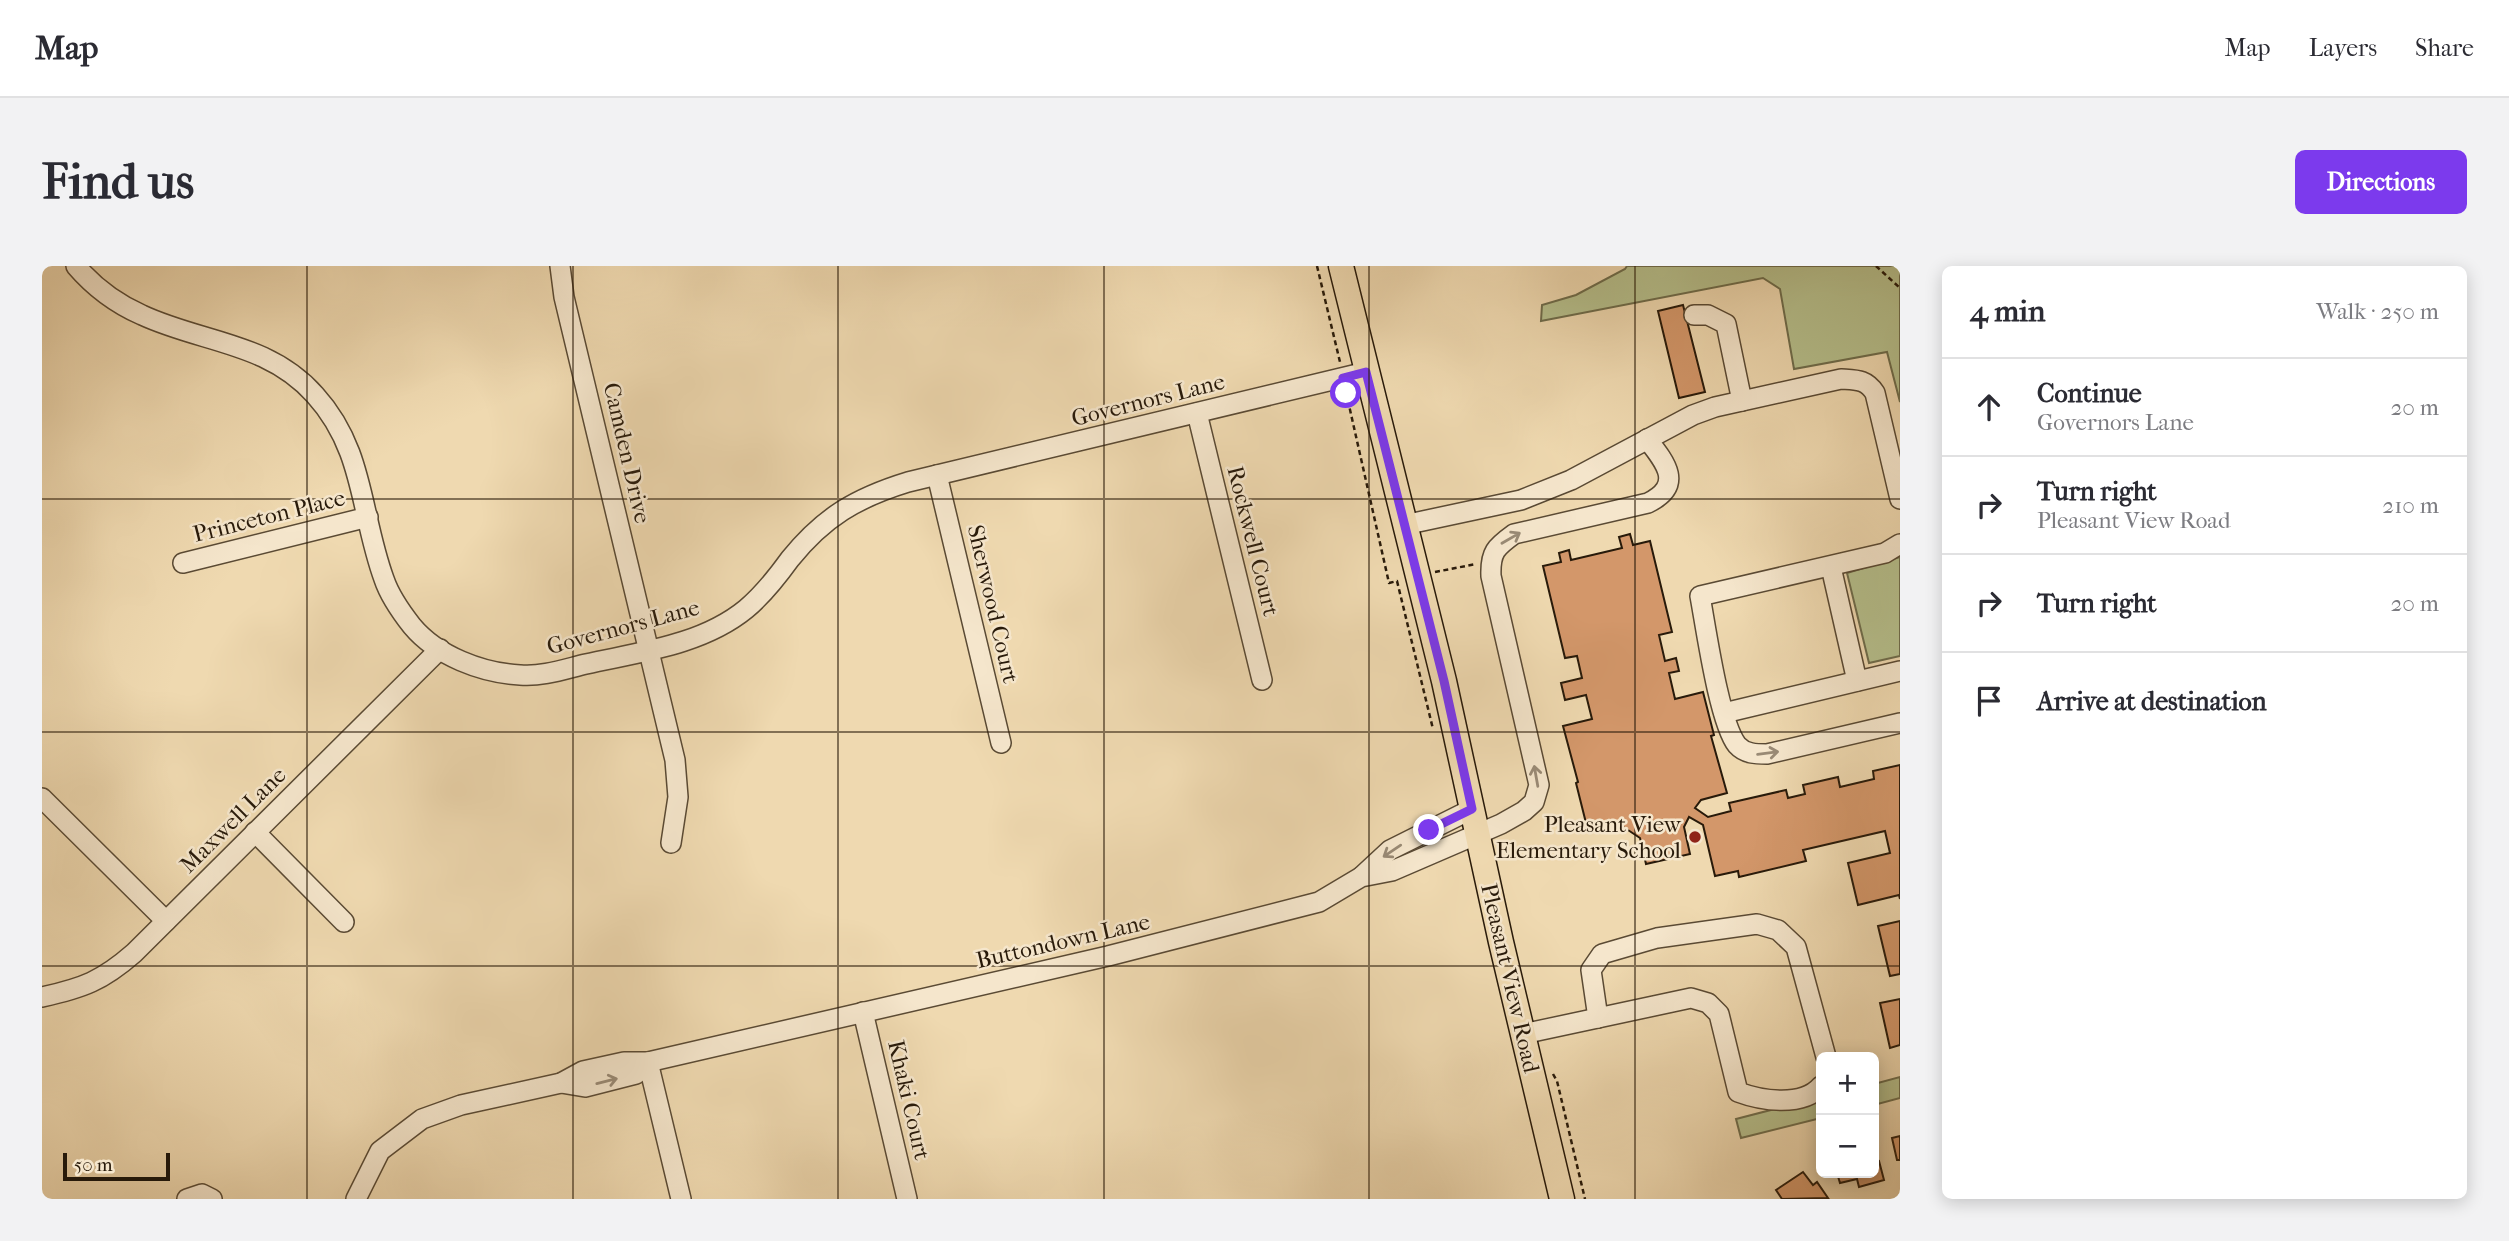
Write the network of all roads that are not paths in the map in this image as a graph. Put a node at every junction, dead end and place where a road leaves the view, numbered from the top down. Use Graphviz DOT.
graph roads {
  1 [pos="76,266"];
  2 [pos="560,266"];
  3 [pos="1341,266"];
  4 [pos="1694,315"];
  5 [pos="1355,375"];
  6 [pos="1742,401"];
  7 [pos="1197,413"];
  8 [pos="1647,439"];
  9 [pos="937,475"];
  10 [pos="1900,499"];
  11 [pos="368,517"];
  12 [pos="1404,526"];
  13 [pos="1900,544"];
  14 [pos="183,563"];
  15 [pos="1831,567"];
  16 [pos="440,649"];
  17 [pos="649,650"];
  18 [pos="1900,671"];
  19 [pos="1262,680"];
  20 [pos="1857,681"];
  21 [pos="1724,713"];
  22 [pos="1900,723"];
  23 [pos="1000,743"];
  24 [pos="42,798"];
  25 [pos="1472,809"];
  26 [pos="255,832"];
  27 [pos="1478,834"];
  28 [pos="671,843"];
  29 [pos="1361,877"];
  30 [pos="166,921"];
  31 [pos="344,922"];
  32 [pos="42,997"];
  33 [pos="863,1012"];
  34 [pos="1598,1018"];
  35 [pos="1523,1034"];
  36 [pos="1825,1052"];
  37 [pos="648,1062"];
  38 [pos="1816,1093"];
  39 [pos="187,1199"];
  40 [pos="212,1199"];
  41 [pos="356,1199"];
  42 [pos="681,1199"];
  43 [pos="907,1199"];
  44 [pos="1562,1199"];
  1 -- 11 [label="street, Governors Lane"];
  2 -- 17 [label="street, Camden Drive"];
  3 -- 5 [label="main road, Pleasant View Road"];
  4 -- 6 [label="street"];
  5 -- 7 [label="street, Governors Lane"];
  5 -- 12 [label="main road, Pleasant View Road"];
  6 -- 8 [label="street"];
  6 -- 10 [label="street"];
  7 -- 9 [label="street, Governors Lane"];
  7 -- 19 [label="street, Rockwell Court"];
  8 -- 12 [label="street"];
  27 -- 8 [label="street, Buttondown Lane, one-way"];
  9 -- 17 [label="street, Governors Lane"];
  9 -- 23 [label="street, Sherwood Court"];
  11 -- 14 [label="street, Princeton Place"];
  11 -- 16 [label="street, Governors Lane"];
  12 -- 25 [label="main road, Pleasant View Road"];
  13 -- 15 [label="street"];
  15 -- 20 [label="street"];
  15 -- 21 [label="street"];
  16 -- 17 [label="street, Governors Lane"];
  16 -- 26 [label="street, Maxwell Lane"];
  17 -- 28 [label="street, Camden Drive"];
  18 -- 20 [label="street"];
  20 -- 21 [label="street"];
  21 -- 22 [label="street, one-way"];
  24 -- 30 [label="street"];
  25 -- 27 [label="main road, Pleasant View Road"];
  25 -- 29 [label="street, one-way"];
  26 -- 30 [label="street, Maxwell Lane"];
  26 -- 31 [label="street"];
  27 -- 29 [label="street, Buttondown Lane"];
  27 -- 35 [label="main road, Pleasant View Road"];
  29 -- 33 [label="street, Buttondown Lane"];
  30 -- 32 [label="street, Maxwell Lane"];
  33 -- 37 [label="street, Buttondown Lane"];
  33 -- 43 [label="street, Khaki Court"];
  34 -- 35 [label="street"];
  34 -- 36 [label="street"];
  34 -- 38 [label="street"];
  35 -- 44 [label="main road, Pleasant View Road"];
  37 -- 41 [label="street, Buttondown Lane"];
  37 -- 42 [label="street"];
  39 -- 40 [label="street"];
}
